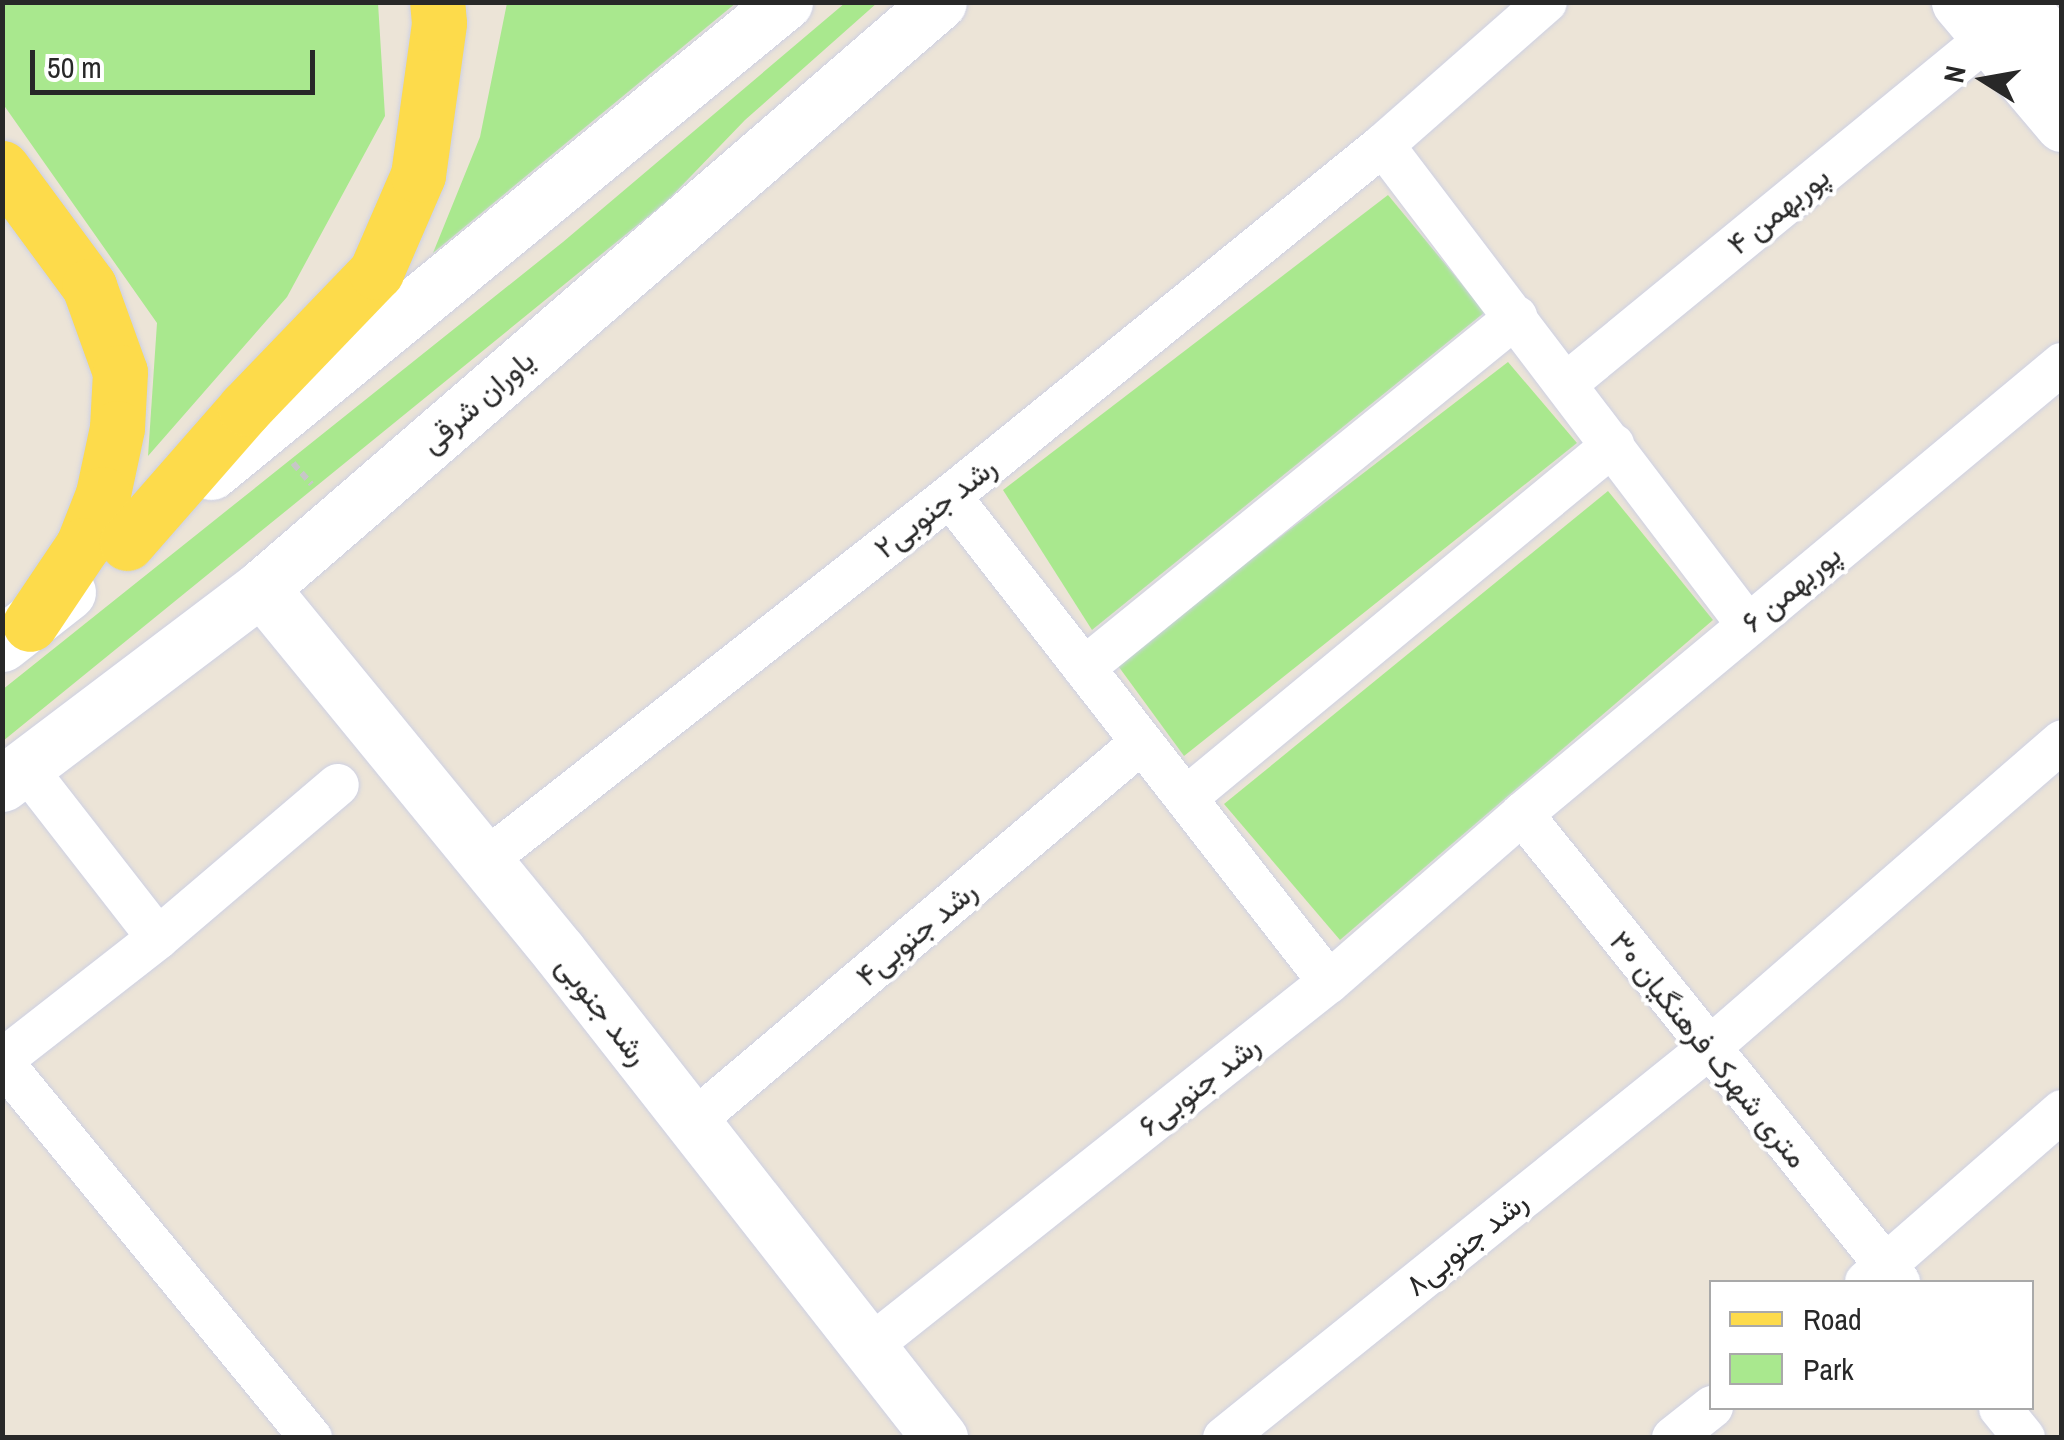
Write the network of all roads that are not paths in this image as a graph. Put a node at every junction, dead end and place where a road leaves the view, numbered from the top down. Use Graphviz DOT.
graph roads {
  1 [pos="436,2"];
  2 [pos="785,2"];
  3 [pos="938,2"];
  4 [pos="1546,2"];
  5 [pos="1989,14"];
  6 [pos="2062,56"];
  7 [pos="2062,124"];
  8 [pos="1383,145"];
  9 [pos="7,183"];
  10 [pos="1516,317"];
  11 [pos="2062,364"];
  12 [pos="1567,383"];
  13 [pos="1614,445"];
  14 [pos="950,496"];
  15 [pos="126,543"];
  16 [pos="261,588"];
  17 [pos="1747,624"];
  18 [pos="16,634"];
  19 [pos="1084,668"];
  20 [pos="2062,741"];
  21 [pos="1141,742"];
  22 [pos="14,775"];
  23 [pos="338,785"];
  24 [pos="1186,797"];
  25 [pos="1522,814"];
  26 [pos="482,863"];
  27 [pos="158,938"];
  28 [pos="1329,982"];
  29 [pos="1708,1049"];
  30 [pos="2,1061"];
  31 [pos="2062,1111"];
  32 [pos="690,1124"];
  33 [pos="1884,1277"];
  34 [pos="869,1347"];
  35 [pos="1709,1409"];
  36 [pos="2002,1410"];
  37 [pos="310,1438"];
  38 [pos="940,1438"];
  39 [pos="1224,1438"];
  40 [pos="1673,1438"];
  41 [pos="2024,1438"];
  1 -- 15 [label="main road"];
  2 -- 15 [label="main road"];
  3 -- 16 [label="main road, یاوران شرقی"];
  4 -- 8 [label="street, رشد جنوبی۲"];
  5 -- 6 [label="main road"];
  5 -- 7 [label="main road"];
  5 -- 12 [label="street, پوربهمن ۴"];
  8 -- 10 [label="street"];
  8 -- 14 [label="street, رشد جنوبی۲"];
  9 -- 18 [label="main road"];
  10 -- 12 [label="street"];
  10 -- 19 [label="street"];
  11 -- 17 [label="street, پوربهمن ۶"];
  12 -- 13 [label="street"];
  13 -- 17 [label="street"];
  13 -- 24 [label="street"];
  14 -- 19 [label="street"];
  14 -- 26 [label="street, رشد جنوبی۲"];
  15 -- 18 [label="main road"];
  16 -- 22 [label="main road, یاوران شرقی"];
  16 -- 26 [label="main road, رشد جنوبی"];
  17 -- 25 [label="street, پوربهمن ۶"];
  19 -- 21 [label="street"];
  20 -- 29 [label="street, رشد جنوبی۸"];
  21 -- 24 [label="street"];
  21 -- 32 [label="street, رشد جنوبی۴"];
  22 -- 27 [label="street"];
  23 -- 27 [label="street"];
  24 -- 28 [label="street"];
  25 -- 28 [label="street, رشد جنوبی۶"];
  25 -- 29 [label="street, ۳۰ متری شهرک فرهنگیان"];
  26 -- 32 [label="main road, رشد جنوبی"];
  27 -- 30 [label="street"];
  28 -- 34 [label="street, رشد جنوبی۶"];
  29 -- 33 [label="street, ۳۰ متری شهرک فرهنگیان"];
  29 -- 39 [label="street, رشد جنوبی۸"];
  30 -- 37 [label="street"];
  31 -- 33 [label="street"];
  32 -- 34 [label="main road, رشد جنوبی"];
  34 -- 38 [label="main road, رشد جنوبی"];
  35 -- 40 [label="street"];
  36 -- 41 [label="street"];
}
